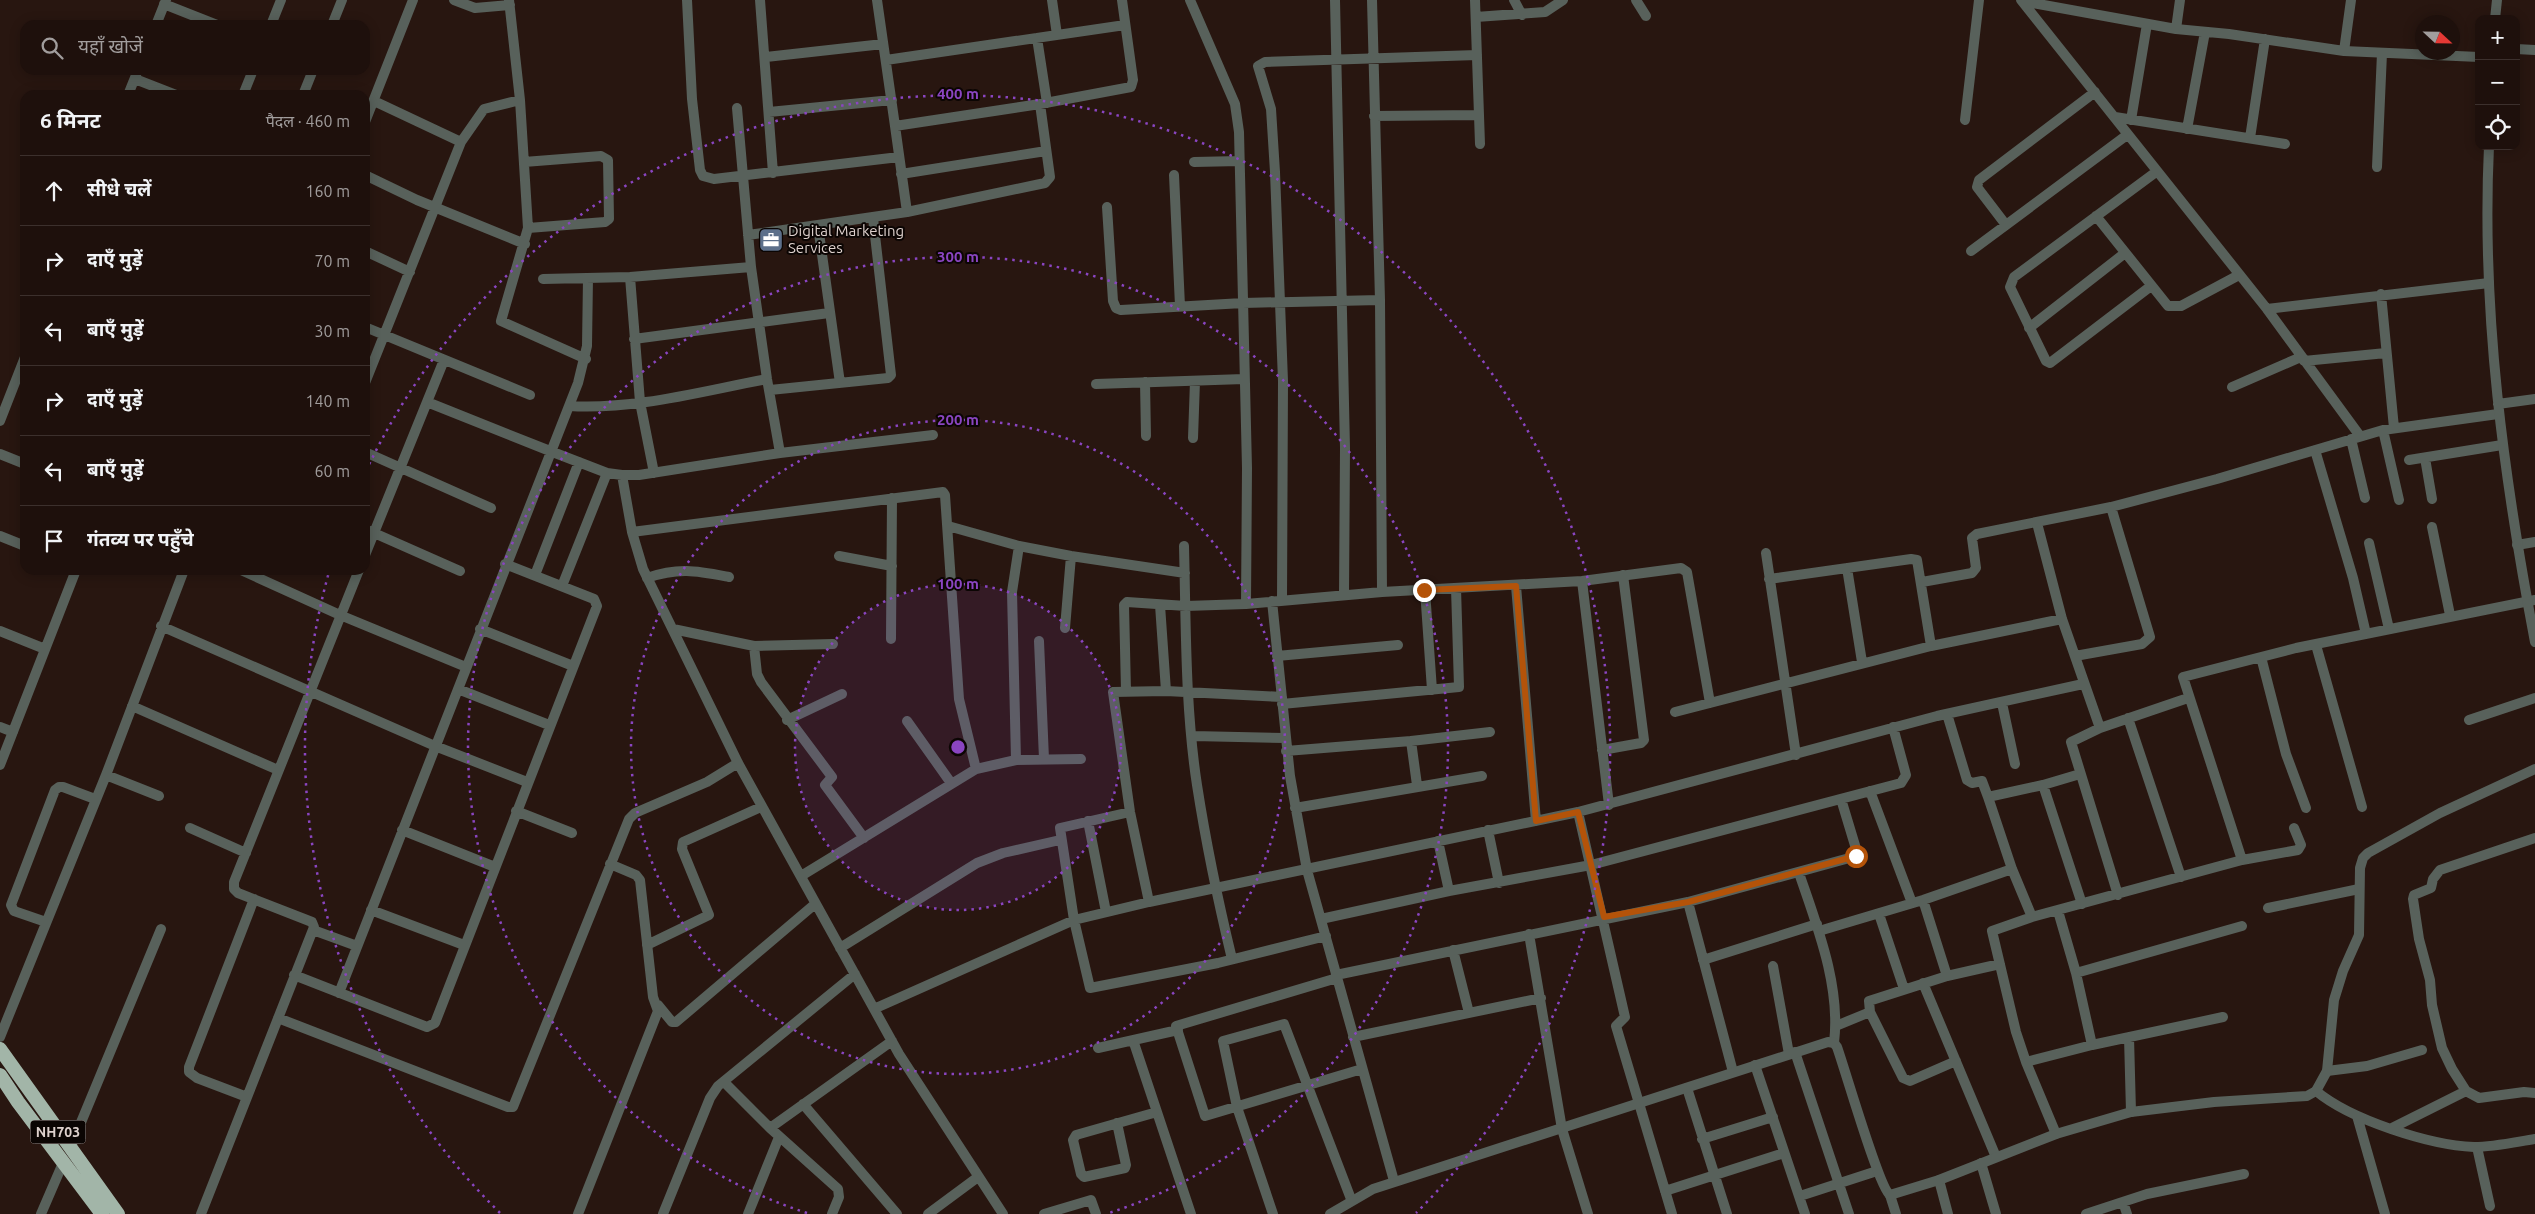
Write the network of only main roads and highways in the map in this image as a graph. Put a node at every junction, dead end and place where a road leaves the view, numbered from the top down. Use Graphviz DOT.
graph roads {
  1 [pos="0,1049"];
  2 [pos="0,1075"];
  3 [pos="102,1214"];
  4 [pos="118,1214"];
  1 -- 4 [label="highway, NH703"];
  2 -- 3 [label="highway, NH703"];
}
